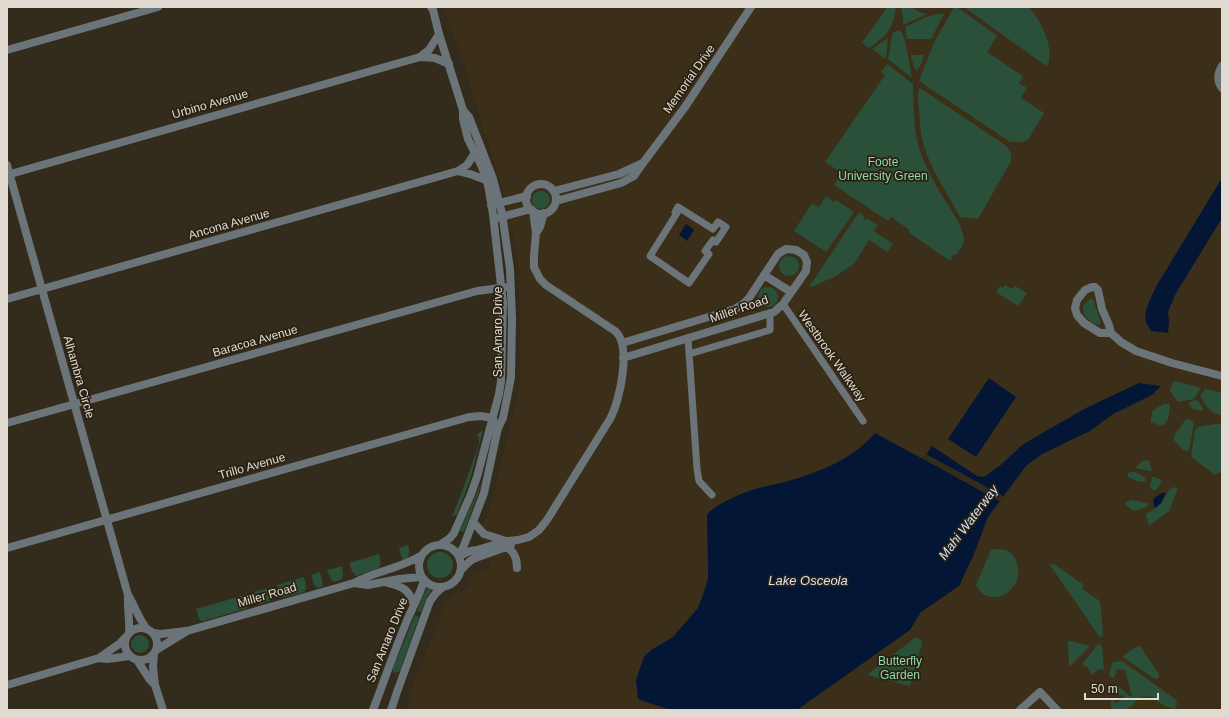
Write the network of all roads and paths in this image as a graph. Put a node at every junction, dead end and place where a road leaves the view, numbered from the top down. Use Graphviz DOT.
graph roads {
  1 [pos="158,7"];
  2 [pos="751,7"];
  3 [pos="432,8"];
  4 [pos="439,34"];
  5 [pos="7,50"];
  6 [pos="420,57"];
  7 [pos="449,64"];
  8 [pos="1222,66"];
  9 [pos="1222,88"];
  10 [pos="463,110"];
  11 [pos="475,154"];
  12 [pos="643,163"];
  13 [pos="7,165"];
  14 [pos="458,171"];
  15 [pos="8,175"];
  16 [pos="486,180"];
  17 [pos="554,191"];
  18 [pos="526,196"];
  19 [pos="556,200"];
  20 [pos="495,204"];
  21 [pos="532,210"];
  22 [pos="544,214"];
  23 [pos="502,217"];
  24 [pos="494,219"];
  25 [pos="536,233"];
  26 [pos="650,256"];
  27 [pos="764,275"];
  28 [pos="511,287"];
  29 [pos="502,288"];
  30 [pos="42,289"];
  31 [pos="791,292"];
  32 [pos="7,299"];
  33 [pos="782,304"];
  34 [pos="770,313"];
  35 [pos="1111,333"];
  36 [pos="688,338"];
  37 [pos="622,343"];
  38 [pos="689,354"];
  39 [pos="623,358"];
  40 [pos="1222,376"];
  41 [pos="74,404"];
  42 [pos="492,418"];
  43 [pos="863,421"];
  44 [pos="7,423"];
  45 [pos="498,428"];
  46 [pos="712,495"];
  47 [pos="107,520"];
  48 [pos="473,522"];
  49 [pos="441,544"];
  50 [pos="507,544"];
  51 [pos="7,548"];
  52 [pos="422,555"];
  53 [pos="459,555"];
  54 [pos="517,568"];
  55 [pos="461,570"];
  56 [pos="422,578"];
  57 [pos="354,582"];
  58 [pos="385,582"];
  59 [pos="443,587"];
  60 [pos="128,595"];
  61 [pos="414,605"];
  62 [pos="150,631"];
  63 [pos="187,631"];
  64 [pos="127,635"];
  65 [pos="155,652"];
  66 [pos="99,658"];
  67 [pos="133,658"];
  68 [pos="7,685"];
  69 [pos="155,685"];
  70 [pos="163,710"];
  71 [pos="373,710"];
  72 [pos="391,710"];
  73 [pos="1020,710"];
  74 [pos="1058,710"];
  1 -- 5 [label="street"];
  2 -- 12 [label="street, Memorial Drive"];
  3 -- 4 [label="street, San Amaro Drive"];
  4 -- 6 [label="street"];
  4 -- 7 [label="street, San Amaro Drive"];
  6 -- 7 [label="street, Urbino Avenue"];
  6 -- 15 [label="street, Urbino Avenue"];
  7 -- 10 [label="street, San Amaro Drive"];
  8 -- 9 [label="street"];
  10 -- 11 [label="street, San Amaro Drive"];
  10 -- 20 [label="street, San Amaro Drive"];
  11 -- 14 [label="street, Ancona Avenue"];
  11 -- 16 [label="street, San Amaro Drive"];
  12 -- 17 [label="street, Memorial Drive"];
  12 -- 19 [label="street, Memorial Drive"];
  13 -- 15 [label="street, Alhambra Circle"];
  14 -- 16 [label="street"];
  14 -- 30 [label="street, Ancona Avenue"];
  15 -- 30 [label="street, Alhambra Circle"];
  16 -- 20 [label="street, San Amaro Drive"];
  17 -- 18 [label="street"];
  17 -- 19 [label="street"];
  18 -- 20 [label="street"];
  18 -- 21 [label="street"];
  19 -- 22 [label="street"];
  20 -- 23 [label="street, San Amaro Drive"];
  20 -- 24 [label="street, San Amaro Drive"];
  21 -- 22 [label="street"];
  21 -- 23 [label="street"];
  21 -- 25 [label="street"];
  22 -- 25 [label="street"];
  23 -- 24 [label="street"];
  23 -- 28 [label="street, San Amaro Drive"];
  24 -- 29 [label="street, San Amaro Drive"];
  25 -- 37 [label="street"];
  26 -- 26 [label="street"];
  27 -- 31 [label="street"];
  27 -- 31 [label="street, Miller Road"];
  27 -- 37 [label="street, Miller Road"];
  28 -- 29 [label="street, Baracoa Avenue"];
  28 -- 45 [label="street, San Amaro Drive"];
  29 -- 41 [label="street, Baracoa Avenue"];
  29 -- 42 [label="street, San Amaro Drive"];
  30 -- 32 [label="street, Ancona Avenue"];
  30 -- 41 [label="street, Alhambra Circle"];
  31 -- 33 [label="street, Miller Road"];
  33 -- 34 [label="street, Miller Road"];
  33 -- 43 [label="street, Westbrook Walkway"];
  34 -- 36 [label="street, Miller Road"];
  34 -- 38 [label="street"];
  35 -- 35 [label="street"];
  35 -- 40 [label="street"];
  36 -- 38 [label="street"];
  36 -- 39 [label="street, Miller Road"];
  37 -- 39 [label="street"];
  38 -- 46 [label="street"];
  39 -- 50 [label="street"];
  41 -- 44 [label="street, Baracoa Avenue"];
  41 -- 47 [label="street, Alhambra Circle"];
  42 -- 45 [label="street"];
  42 -- 47 [label="street, Trillo Avenue"];
  42 -- 49 [label="street, San Amaro Drive"];
  45 -- 48 [label="street, San Amaro Drive"];
  47 -- 51 [label="street, Trillo Avenue"];
  47 -- 60 [label="street, Alhambra Circle"];
  48 -- 50 [label="street"];
  48 -- 53 [label="street, San Amaro Drive"];
  49 -- 52 [label="street"];
  49 -- 53 [label="street"];
  50 -- 53 [label="street"];
  50 -- 54 [label="street"];
  50 -- 55 [label="street"];
  52 -- 56 [label="street"];
  52 -- 57 [label="street, Miller Road"];
  53 -- 55 [label="street"];
  55 -- 59 [label="street"];
  56 -- 58 [label="street, Miller Road"];
  56 -- 59 [label="street"];
  56 -- 61 [label="street, San Amaro Drive"];
  57 -- 58 [label="street, Miller Road"];
  57 -- 63 [label="street, Miller Road"];
  58 -- 61 [label="street"];
  59 -- 72 [label="street"];
  60 -- 62 [label="street, Alhambra Circle"];
  60 -- 64 [label="street, Alhambra Circle"];
  61 -- 71 [label="street, San Amaro Drive"];
  62 -- 63 [label="street, Miller Road"];
  62 -- 64 [label="street"];
  62 -- 65 [label="street"];
  63 -- 65 [label="street, Miller Road"];
  64 -- 66 [label="street"];
  64 -- 67 [label="street"];
  65 -- 67 [label="street"];
  65 -- 69 [label="street"];
  66 -- 67 [label="street"];
  66 -- 68 [label="street"];
  67 -- 69 [label="street"];
  69 -- 70 [label="street"];
  73 -- 74 [label="street"];
}
